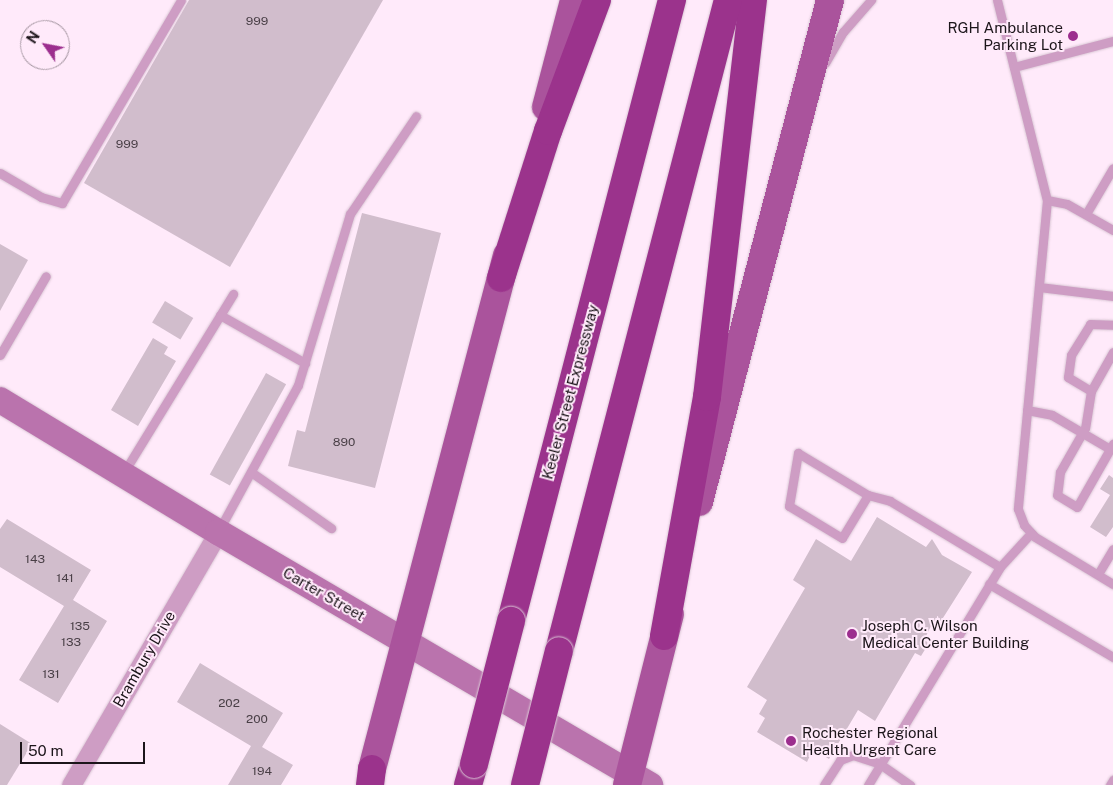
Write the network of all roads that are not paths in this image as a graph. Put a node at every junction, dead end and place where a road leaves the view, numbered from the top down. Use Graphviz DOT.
graph roads {
  1 [pos="181,0"];
  2 [pos="574,0"];
  3 [pos="597,0"];
  4 [pos="672,0"];
  5 [pos="728,0"];
  6 [pos="753,0"];
  7 [pos="830,0"];
  8 [pos="871,0"];
  9 [pos="997,0"];
  10 [pos="1113,42"];
  11 [pos="1014,67"];
  12 [pos="416,116"];
  13 [pos="798,120"];
  14 [pos="1113,168"];
  15 [pos="0,172"];
  16 [pos="1048,200"];
  17 [pos="1086,214"];
  18 [pos="1113,230"];
  19 [pos="46,276"];
  20 [pos="501,278"];
  21 [pos="1039,287"];
  22 [pos="233,294"];
  23 [pos="1113,296"];
  24 [pos="220,315"];
  25 [pos="1113,325"];
  26 [pos="1113,352"];
  27 [pos="0,355"];
  28 [pos="305,363"];
  29 [pos="1091,391"];
  30 [pos="0,400"];
  31 [pos="1027,410"];
  32 [pos="1082,433"];
  33 [pos="1112,447"];
  34 [pos="251,472"];
  35 [pos="123,474"];
  36 [pos="868,495"];
  37 [pos="331,528"];
  38 [pos="218,532"];
  39 [pos="1031,533"];
  40 [pos="1113,549"];
  41 [pos="1000,567"];
  42 [pos="1098,574"];
  43 [pos="989,584"];
  44 [pos="1113,584"];
  45 [pos="664,636"];
  46 [pos="405,642"];
  47 [pos="1113,657"];
  48 [pos="880,764"];
  49 [pos="471,775"];
  50 [pos="370,780"];
  51 [pos="1113,780"];
  52 [pos="635,781"];
  53 [pos="71,785"];
  54 [pos="525,785"];
  55 [pos="824,785"];
  56 [pos="868,785"];
  57 [pos="910,785"];
  58 [pos="1110,785"];
  1 -- 15 [label="lane"];
  2 -- 20 [label="main road"];
  3 -- 20 [label="highway"];
  4 -- 49 [label="highway, Keeler Street Expressway, bridge"];
  5 -- 54 [label="highway, bridge"];
  6 -- 45 [label="highway"];
  7 -- 13 [label="main road"];
  8 -- 13 [label="lane"];
  9 -- 11 [label="lane"];
  10 -- 11 [label="lane"];
  11 -- 16 [label="lane"];
  12 -- 28 [label="lane"];
  13 -- 45 [label="main road"];
  14 -- 17 [label="lane"];
  16 -- 17 [label="lane"];
  16 -- 21 [label="lane"];
  17 -- 18 [label="lane"];
  19 -- 27 [label="lane"];
  20 -- 46 [label="main road"];
  21 -- 23 [label="lane"];
  21 -- 31 [label="lane"];
  22 -- 24 [label="lane"];
  24 -- 28 [label="lane"];
  24 -- 35 [label="lane"];
  25 -- 29 [label="lane"];
  26 -- 29 [label="lane"];
  28 -- 34 [label="lane"];
  29 -- 32 [label="lane"];
  30 -- 35 [label="main road, Carter Street"];
  31 -- 32 [label="lane"];
  31 -- 39 [label="lane"];
  32 -- 33 [label="lane"];
  32 -- 33 [label="lane"];
  34 -- 37 [label="lane"];
  34 -- 38 [label="lane"];
  35 -- 38 [label="main road, Carter Street"];
  36 -- 36 [label="lane"];
  36 -- 41 [label="lane"];
  38 -- 46 [label="main road, Carter Street"];
  38 -- 53 [label="street, Brambury Drive"];
  39 -- 41 [label="lane"];
  39 -- 42 [label="lane"];
  40 -- 42 [label="lane"];
  41 -- 43 [label="lane"];
  42 -- 44 [label="lane"];
  43 -- 47 [label="lane"];
  43 -- 48 [label="lane"];
  45 -- 52 [label="main road"];
  46 -- 50 [label="main road"];
  46 -- 52 [label="main road, Carter Street"];
  48 -- 55 [label="lane"];
  48 -- 56 [label="lane"];
  48 -- 57 [label="lane"];
  51 -- 58 [label="lane"];
}
